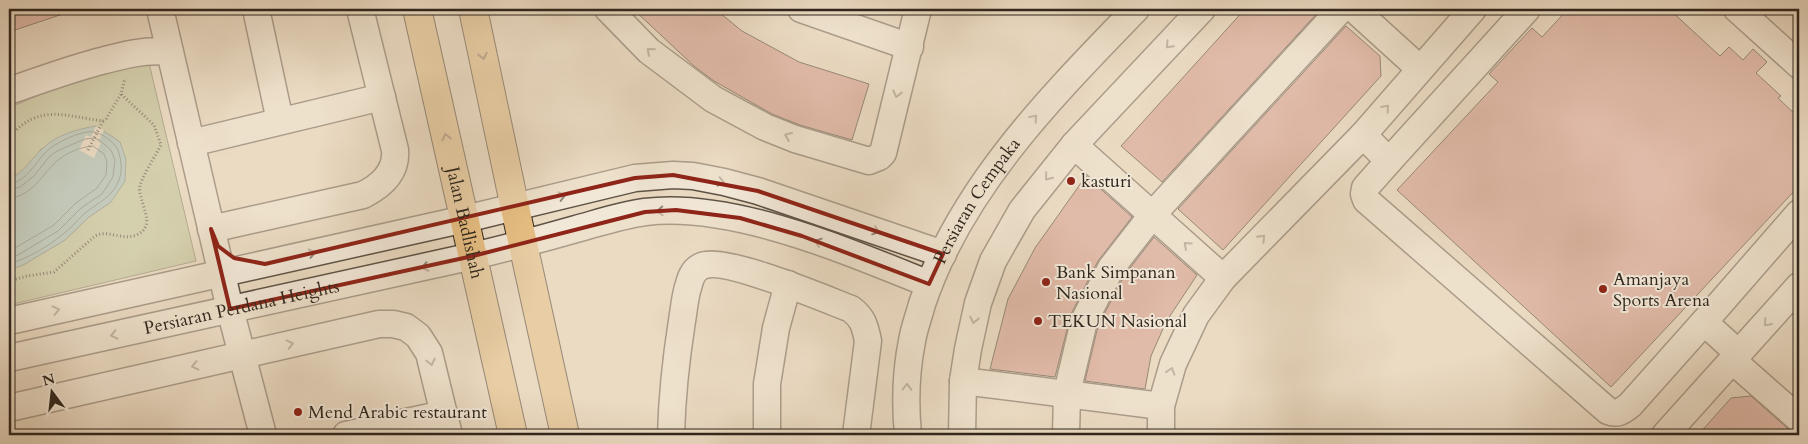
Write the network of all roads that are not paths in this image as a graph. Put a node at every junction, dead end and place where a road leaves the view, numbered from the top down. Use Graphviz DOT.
graph roads {
  1 [pos="160,9"];
  2 [pos="256,9"];
  3 [pos="360,9"];
  4 [pos="417,9"];
  5 [pos="473,9"];
  6 [pos="608,9"];
  7 [pos="801,9"];
  8 [pos="918,9"];
  9 [pos="1202,9"];
  10 [pos="1341,9"];
  11 [pos="1354,9"];
  12 [pos="1473,9"];
  13 [pos="1527,9"];
  14 [pos="1738,9"];
  15 [pos="1121,15"];
  16 [pos="910,47"];
  17 [pos="170,52"];
  18 [pos="1799,65"];
  19 [pos="1420,69"];
  20 [pos="9,91"];
  21 [pos="382,97"];
  22 [pos="280,121"];
  23 [pos="1363,135"];
  24 [pos="192,143"];
  25 [pos="1074,145"];
  26 [pos="1389,161"];
  27 [pos="514,208"];
  28 [pos="1799,213"];
  29 [pos="1153,214"];
  30 [pos="465,219"];
  31 [pos="211,228"];
  32 [pos="523,244"];
  33 [pos="943,254"];
  34 [pos="473,256"];
  35 [pos="265,264"];
  36 [pos="222,273"];
  37 [pos="1223,278"];
  38 [pos="788,284"];
  39 [pos="929,284"];
  40 [pos="1799,286"];
  41 [pos="230,309"];
  42 [pos="9,321"];
  43 [pos="1704,322"];
  44 [pos="243,355"];
  45 [pos="9,358"];
  46 [pos="1736,358"];
  47 [pos="963,381"];
  48 [pos="1067,393"];
  49 [pos="1161,406"];
  50 [pos="9,408"];
  51 [pos="1799,419"];
  52 [pos="446,425"];
  53 [pos="263,435"];
  54 [pos="346,435"];
  55 [pos="513,435"];
  56 [pos="565,435"];
  57 [pos="671,435"];
  58 [pos="767,435"];
  59 [pos="856,435"];
  60 [pos="908,435"];
  61 [pos="962,435"];
  62 [pos="1066,435"];
  63 [pos="1161,435"];
  64 [pos="1665,435"];
  1 -- 17 [label="street"];
  2 -- 22 [label="street"];
  3 -- 21 [label="street"];
  30 -- 4 [label="main road, Jalan Badlishah, one-way"];
  5 -- 27 [label="main road, one-way"];
  16 -- 6 [label="street, one-way"];
  7 -- 16 [label="street"];
  8 -- 16 [label="street"];
  9 -- 25 [label="street, one-way"];
  10 -- 29 [label="street"];
  11 -- 19 [label="street"];
  12 -- 19 [label="street"];
  13 -- 26 [label="street"];
  14 -- 18 [label="street"];
  33 -- 15 [label="street, Persiaran Cempaka, one-way"];
  17 -- 20 [label="street"];
  17 -- 24 [label="street"];
  23 -- 19 [label="street, one-way"];
  21 -- 22 [label="street"];
  21 -- 31 [label="street"];
  22 -- 24 [label="street"];
  23 -- 26 [label="street"];
  37 -- 23 [label="street, one-way"];
  24 -- 31 [label="street"];
  25 -- 29 [label="street"];
  25 -- 47 [label="street, one-way"];
  26 -- 43 [label="street"];
  27 -- 30 [label="street, Persiaran Perdana Heights"];
  27 -- 32 [label="main road"];
  27 -- 33 [label="street, Persiaran Perdana Heights, one-way"];
  28 -- 43 [label="street"];
  37 -- 29 [label="street, one-way"];
  29 -- 48 [label="street"];
  30 -- 34 [label="main road, Jalan Badlishah"];
  35 -- 30 [label="street, Persiaran Perdana Heights, one-way"];
  31 -- 35 [label="street"];
  31 -- 36 [label="street"];
  32 -- 34 [label="street, Persiaran Perdana Heights"];
  39 -- 32 [label="street, Persiaran Perdana Heights, one-way"];
  32 -- 56 [label="main road"];
  33 -- 39 [label="street, Persiaran Cempaka"];
  34 -- 41 [label="street, Persiaran Perdana Heights, one-way"];
  34 -- 55 [label="main road, Jalan Badlishah"];
  35 -- 36 [label="street, Persiaran Perdana Heights"];
  36 -- 41 [label="street"];
  42 -- 36 [label="street, Persiaran Perdana Heights, one-way"];
  49 -- 37 [label="street, one-way"];
  38 -- 57 [label="street"];
  38 -- 58 [label="street"];
  38 -- 59 [label="street"];
  60 -- 39 [label="street, Persiaran Cempaka, one-way"];
  40 -- 46 [label="street, one-way"];
  41 -- 44 [label="street"];
  41 -- 45 [label="street, Persiaran Perdana Heights, one-way"];
  43 -- 46 [label="street"];
  44 -- 50 [label="street, one-way"];
  44 -- 52 [label="street, one-way"];
  44 -- 53 [label="street"];
  46 -- 51 [label="street"];
  46 -- 64 [label="street"];
  47 -- 48 [label="street"];
  47 -- 61 [label="street"];
  48 -- 49 [label="street"];
  48 -- 62 [label="street"];
  49 -- 63 [label="street"];
  52 -- 54 [label="street"];
}
